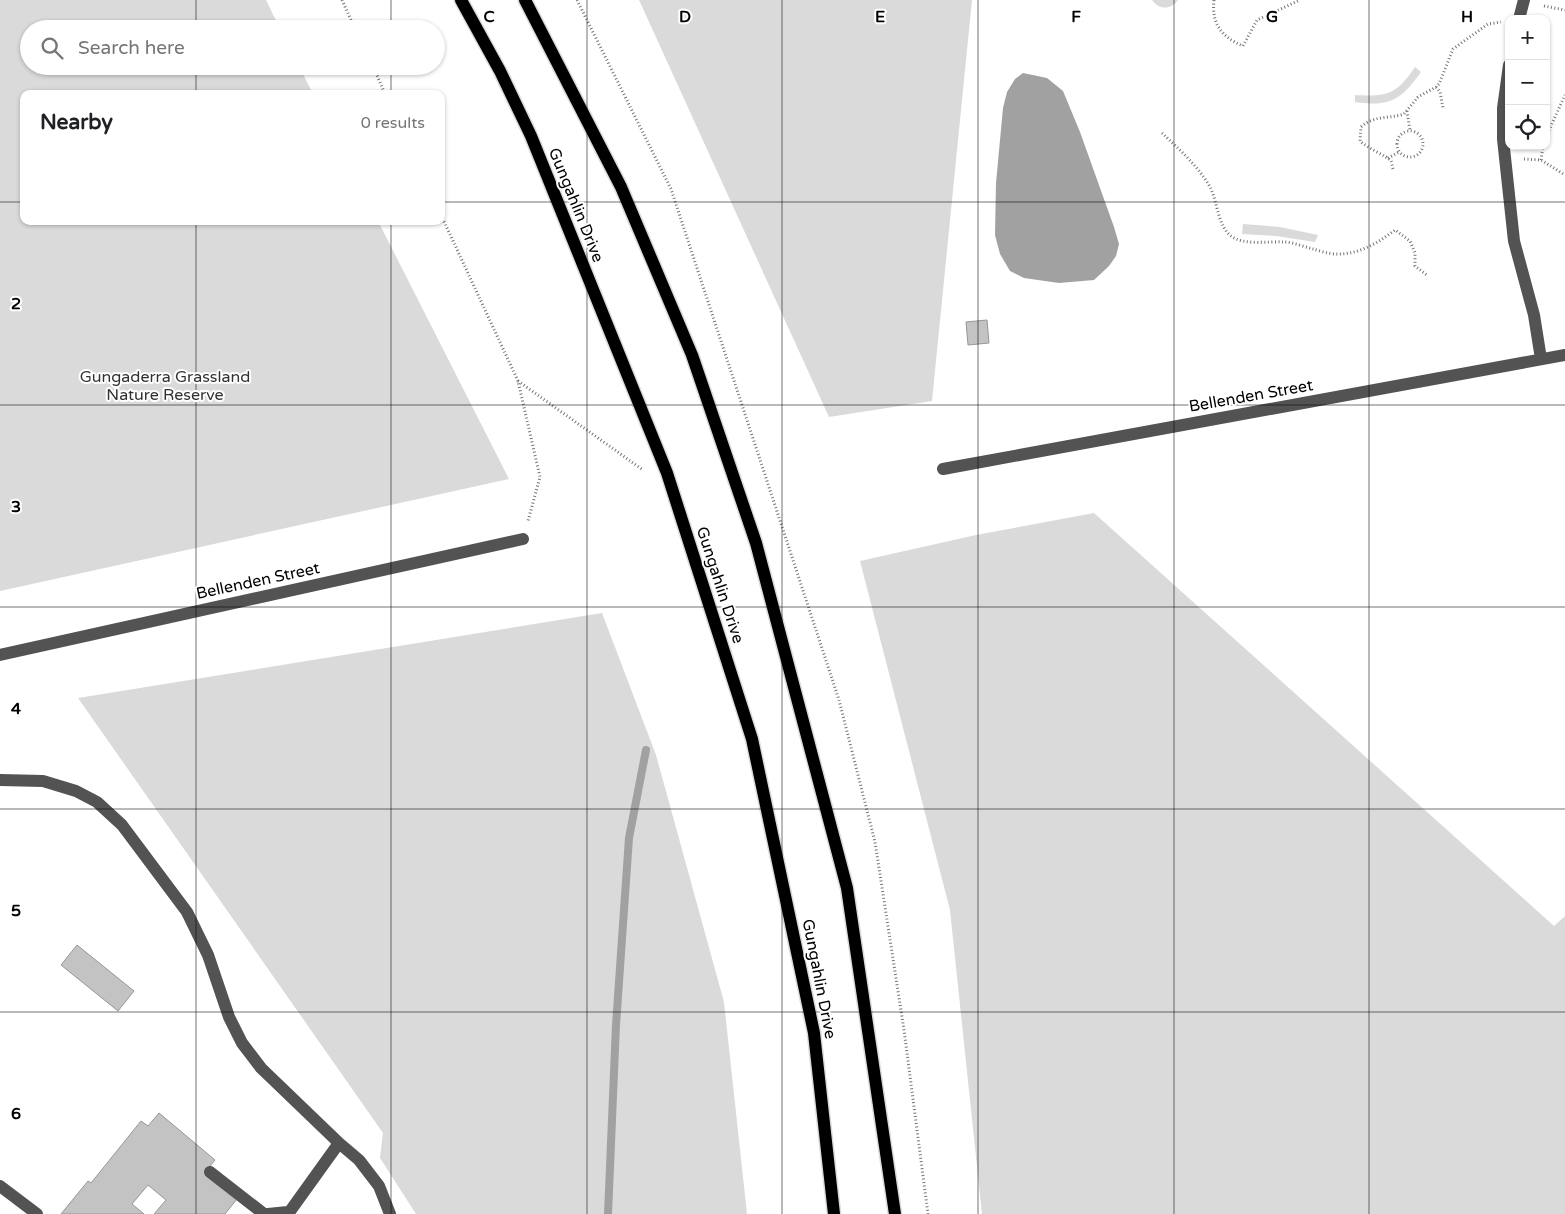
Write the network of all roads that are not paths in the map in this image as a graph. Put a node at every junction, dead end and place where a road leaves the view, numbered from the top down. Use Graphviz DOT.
graph roads {
  1 [pos="461,0"];
  2 [pos="525,0"];
  3 [pos="1523,0"];
  4 [pos="1520,15"];
  5 [pos="1505,94"];
  6 [pos="1565,355"];
  7 [pos="1541,359"];
  8 [pos="944,469"];
  9 [pos="524,539"];
  10 [pos="0,654"];
  11 [pos="0,780"];
  12 [pos="339,1143"];
  13 [pos="210,1172"];
  14 [pos="0,1186"];
  15 [pos="288,1213"];
  16 [pos="36,1214"];
  17 [pos="264,1214"];
  18 [pos="268,1214"];
  19 [pos="390,1214"];
  20 [pos="834,1214"];
  21 [pos="895,1214"];
  1 -- 20 [label="main road, Gungahlin Drive"];
  2 -- 21 [label="main road"];
  3 -- 4 [label="street"];
  5 -- 7 [label="street"];
  6 -- 7 [label="street, Bellenden Street"];
  7 -- 8 [label="street, Bellenden Street"];
  9 -- 10 [label="street, Bellenden Street"];
  11 -- 12 [label="street"];
  12 -- 15 [label="street"];
  12 -- 19 [label="street"];
  13 -- 17 [label="street"];
  14 -- 16 [label="street"];
  15 -- 18 [label="street"];
}
